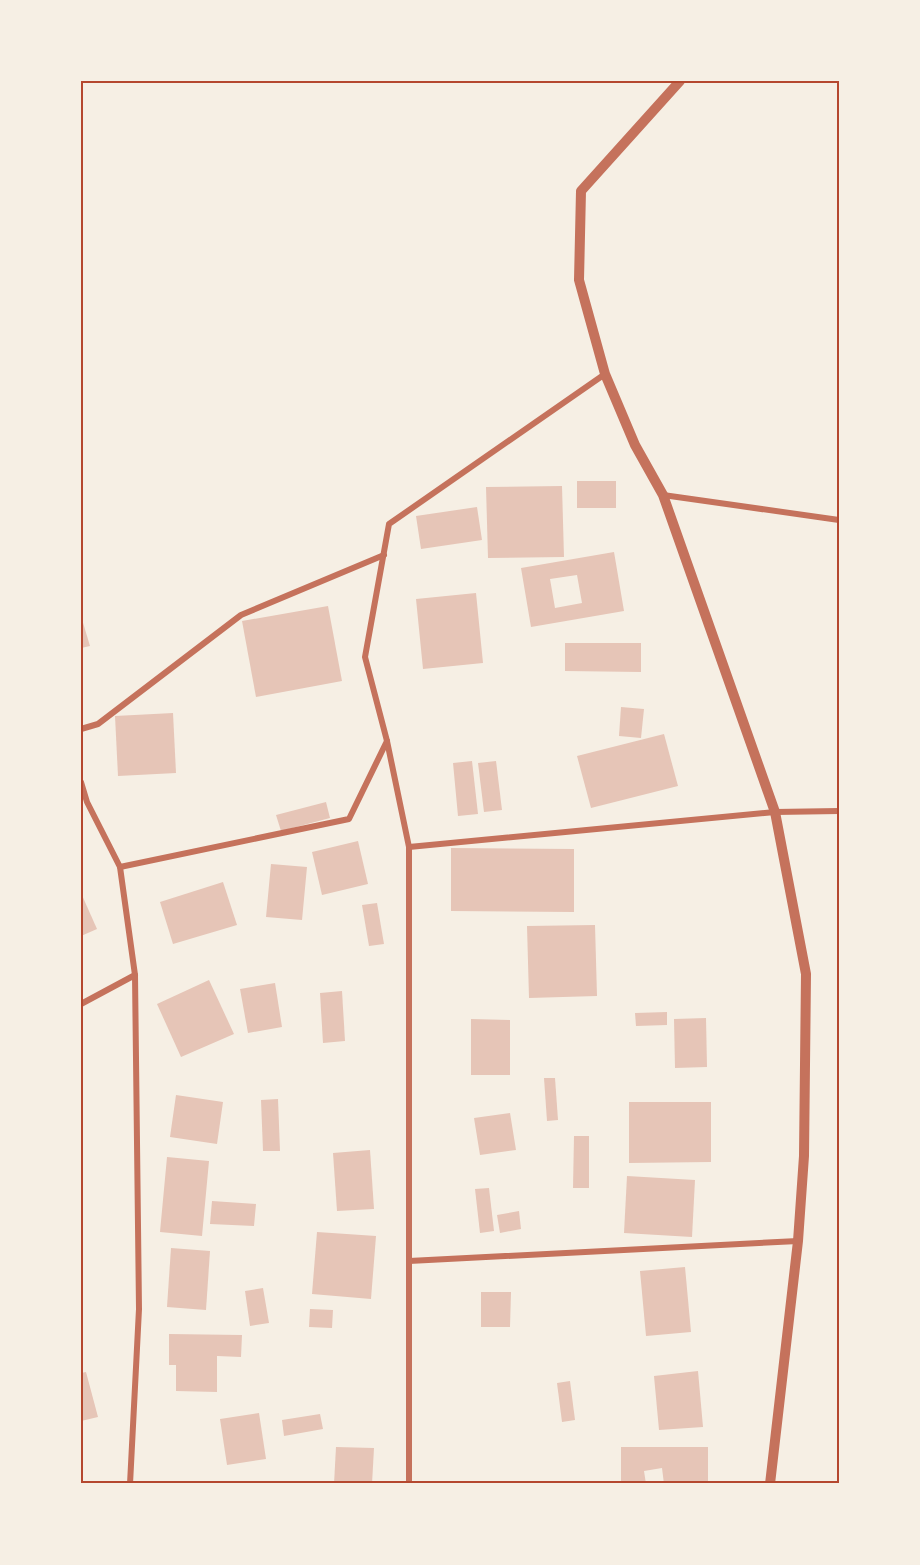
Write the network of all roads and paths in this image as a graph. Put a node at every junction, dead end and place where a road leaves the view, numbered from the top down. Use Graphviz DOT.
graph roads {
  1 [pos="680,81"];
  2 [pos="605,374"];
  3 [pos="663,495"];
  4 [pos="839,520"];
  5 [pos="384,555"];
  6 [pos="81,729"];
  7 [pos="387,741"];
  8 [pos="81,782"];
  9 [pos="839,811"];
  10 [pos="775,813"];
  11 [pos="409,847"];
  12 [pos="120,867"];
  13 [pos="135,975"];
  14 [pos="81,1004"];
  15 [pos="798,1241"];
  16 [pos="409,1262"];
  17 [pos="130,1484"];
  18 [pos="409,1484"];
  19 [pos="770,1484"];
  1 -- 2 [label="street"];
  2 -- 3 [label="street"];
  2 -- 5 [label="street"];
  3 -- 4 [label="street"];
  3 -- 10 [label="street"];
  5 -- 6 [label="street"];
  5 -- 7 [label="street"];
  7 -- 11 [label="street"];
  7 -- 12 [label="street"];
  8 -- 12 [label="street"];
  9 -- 10 [label="street"];
  10 -- 11 [label="street"];
  10 -- 15 [label="street"];
  11 -- 16 [label="street"];
  12 -- 13 [label="street"];
  13 -- 14 [label="street"];
  13 -- 17 [label="street"];
  15 -- 16 [label="street"];
  15 -- 19 [label="street"];
  16 -- 18 [label="street"];
}
